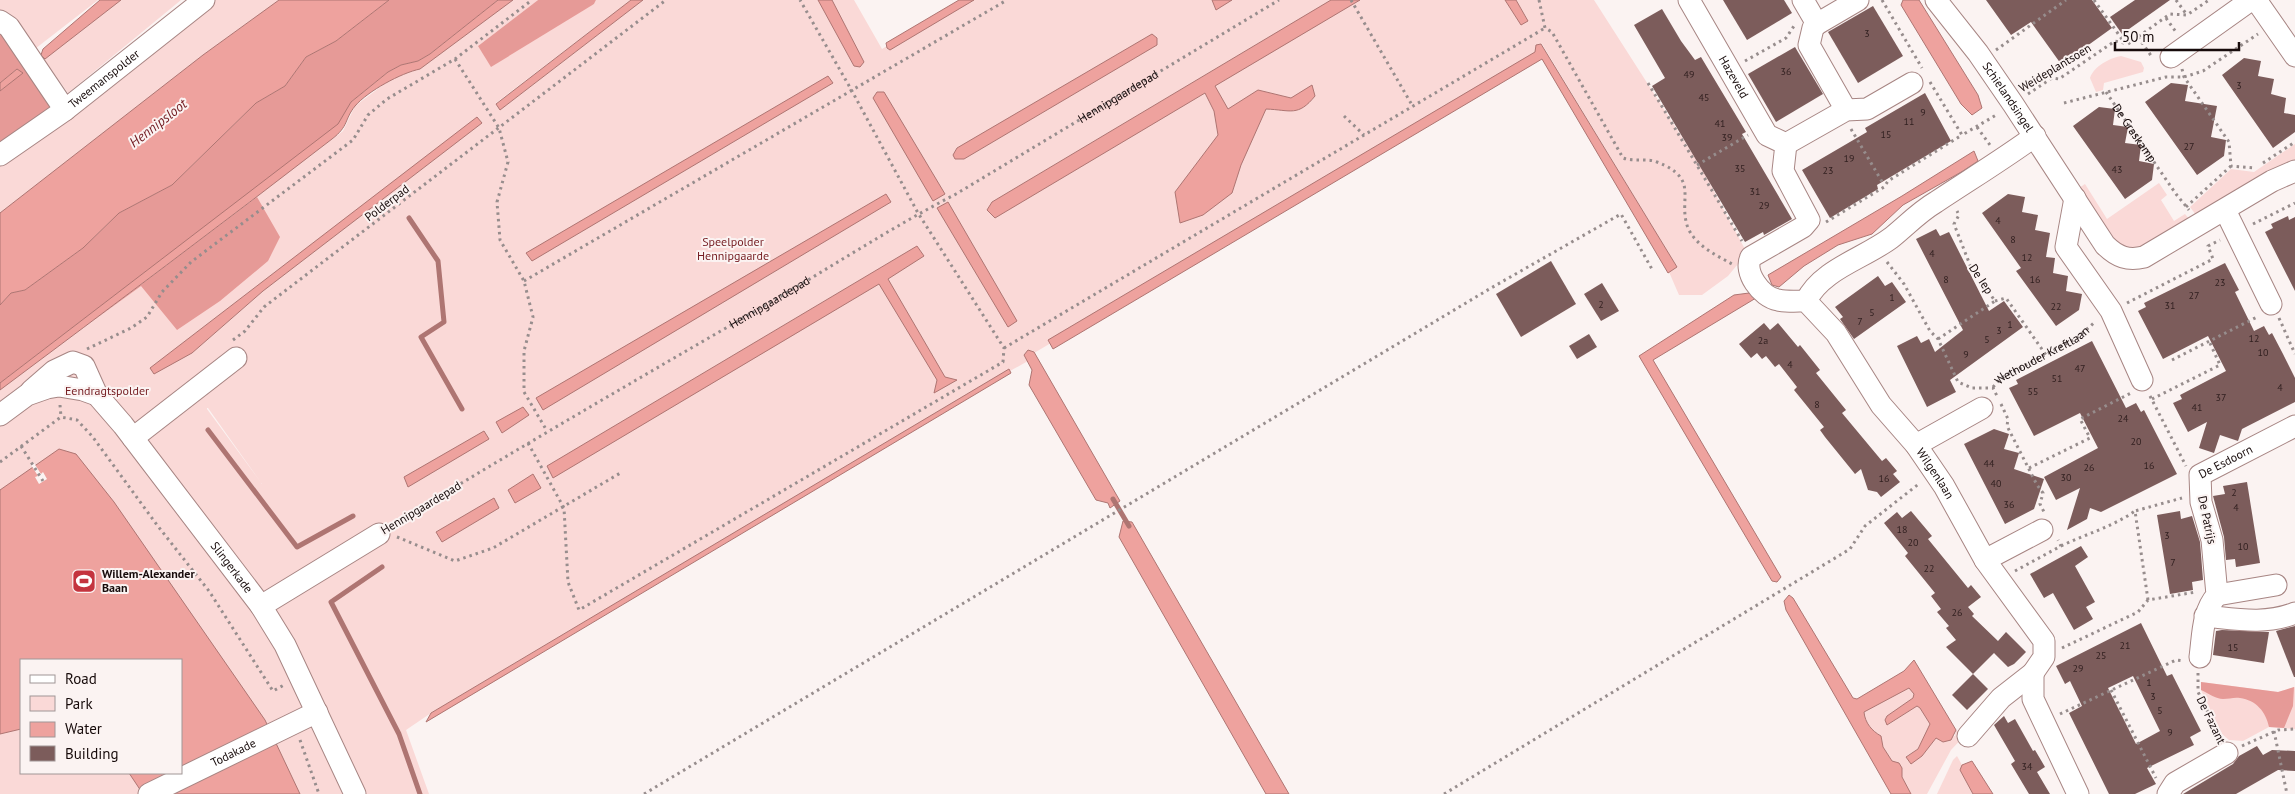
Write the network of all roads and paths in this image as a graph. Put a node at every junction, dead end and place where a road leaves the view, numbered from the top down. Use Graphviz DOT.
graph roads {
  1 [pos="204,0"];
  2 [pos="532,0"];
  3 [pos="666,0"];
  4 [pos="800,0"];
  5 [pos="1007,0"];
  6 [pos="1279,0"];
  7 [pos="1351,0"];
  8 [pos="1539,0"];
  9 [pos="1689,0"];
  10 [pos="1858,0"];
  11 [pos="1882,0"];
  12 [pos="1937,0"];
  13 [pos="2066,0"];
  14 [pos="2094,0"];
  15 [pos="2176,0"];
  16 [pos="2209,0"];
  17 [pos="2251,0"];
  18 [pos="2256,0"];
  19 [pos="1811,13"];
  20 [pos="2187,15"];
  21 [pos="0,21"];
  22 [pos="1546,28"];
  23 [pos="2124,43"];
  24 [pos="2295,56"];
  25 [pos="2171,57"];
  26 [pos="455,59"];
  27 [pos="1982,59"];
  28 [pos="1730,70"];
  29 [pos="2184,77"];
  30 [pos="1912,82"];
  31 [pos="1648,83"];
  32 [pos="852,91"];
  33 [pos="2106,92"];
  34 [pos="2013,104"];
  35 [pos="1412,105"];
  36 [pos="66,110"];
  37 [pos="1844,112"];
  38 [pos="1344,116"];
  39 [pos="1762,126"];
  40 [pos="499,128"];
  41 [pos="1364,135"];
  42 [pos="1962,135"];
  43 [pos="2035,136"];
  44 [pos="2295,142"];
  45 [pos="1786,144"];
  46 [pos="0,155"];
  47 [pos="1696,165"];
  48 [pos="2231,166"];
  49 [pos="2295,171"];
  50 [pos="2163,173"];
  51 [pos="1885,186"];
  52 [pos="1949,194"];
  53 [pos="2075,198"];
  54 [pos="2295,203"];
  55 [pos="2186,207"];
  56 [pos="2225,210"];
  57 [pos="918,213"];
  58 [pos="1806,223"];
  59 [pos="2236,232"];
  60 [pos="1877,247"];
  61 [pos="1751,265"];
  62 [pos="1653,271"];
  63 [pos="524,281"];
  64 [pos="1806,301"];
  65 [pos="1995,301"];
  66 [pos="2272,306"];
  67 [pos="2111,311"];
  68 [pos="1938,339"];
  69 [pos="2209,341"];
  70 [pos="1004,348"];
  71 [pos="233,350"];
  72 [pos="2295,354"];
  73 [pos="2046,355"];
  74 [pos="2172,360"];
  75 [pos="73,362"];
  76 [pos="2144,383"];
  77 [pos="1993,388"];
  78 [pos="26,395"];
  79 [pos="97,395"];
  80 [pos="2152,399"];
  81 [pos="1982,408"];
  82 [pos="0,415"];
  83 [pos="2295,426"];
  84 [pos="547,431"];
  85 [pos="133,438"];
  86 [pos="528,443"];
  87 [pos="1916,445"];
  88 [pos="21,446"];
  89 [pos="0,462"];
  90 [pos="2029,468"];
  91 [pos="622,472"];
  92 [pos="1934,472"];
  93 [pos="2200,475"];
  94 [pos="43,481"];
  95 [pos="2200,498"];
  96 [pos="564,508"];
  97 [pos="2135,511"];
  98 [pos="2048,527"];
  99 [pos="379,534"];
  100 [pos="2061,546"];
  101 [pos="1985,560"];
  102 [pos="1998,580"];
  103 [pos="2276,586"];
  104 [pos="2217,592"];
  105 [pos="2148,600"];
  106 [pos="261,606"];
  107 [pos="2295,613"];
  108 [pos="2205,616"];
  109 [pos="2200,660"];
  110 [pos="2038,665"];
  111 [pos="300,677"];
  112 [pos="2111,690"];
  113 [pos="318,712"];
  114 [pos="294,722"];
  115 [pos="2044,722"];
  116 [pos="2295,729"];
  117 [pos="2274,732"];
  118 [pos="1968,736"];
  119 [pos="2227,753"];
  120 [pos="2164,790"];
  121 [pos="149,794"];
  122 [pos="319,794"];
  123 [pos="355,794"];
  124 [pos="644,794"];
  125 [pos="1444,794"];
  126 [pos="2078,794"];
  127 [pos="2287,794"];
  1 -- 36 [label="street, Tweemanspolder"];
  2 -- 26 [label="path"];
  3 -- 40 [label="path, Polderpad"];
  4 -- 32 [label="path"];
  5 -- 32 [label="path"];
  6 -- 57 [label="path, Hennipgaardepad"];
  7 -- 35 [label="path"];
  8 -- 22 [label="path"];
  9 -- 28 [label="street, Hazeveld"];
  10 -- 19 [label="street"];
  11 -- 42 [label="path"];
  12 -- 27 [label="street, Schielandsingel"];
  13 -- 27 [label="path"];
  14 -- 23 [label="path"];
  15 -- 20 [label="path"];
  16 -- 20 [label="path, Weideplantsoen"];
  17 -- 25 [label="street"];
  18 -- 24 [label="street"];
  19 -- 28 [label="path"];
  19 -- 37 [label="street"];
  20 -- 23 [label="path, Weideplantsoen"];
  21 -- 36 [label="street"];
  22 -- 35 [label="path"];
  22 -- 61 [label="path"];
  23 -- 34 [label="path, Weideplantsoen"];
  26 -- 40 [label="path"];
  26 -- 75 [label="path"];
  27 -- 34 [label="street, Schielandsingel"];
  28 -- 39 [label="street, Hazeveld"];
  29 -- 48 [label="path"];
  30 -- 37 [label="street"];
  31 -- 47 [label="path"];
  32 -- 57 [label="path"];
  32 -- 63 [label="path"];
  33 -- 50 [label="path, De Graskamp"];
  34 -- 42 [label="path, Weideplantsoen"];
  34 -- 43 [label="street, Schielandsingel"];
  35 -- 41 [label="path"];
  36 -- 46 [label="street, Tweemanspolder"];
  37 -- 45 [label="street"];
  37 -- 51 [label="path"];
  38 -- 41 [label="path"];
  39 -- 45 [label="street, Hazeveld"];
  39 -- 47 [label="path"];
  40 -- 63 [label="path"];
  40 -- 71 [label="path, Polderpad"];
  41 -- 70 [label="path"];
  42 -- 51 [label="path, Weideplantsoen"];
  43 -- 52 [label="street"];
  43 -- 53 [label="street, Schielandsingel"];
  44 -- 48 [label="path"];
  45 -- 58 [label="street"];
  47 -- 61 [label="path"];
  48 -- 55 [label="path"];
  49 -- 56 [label="street"];
  51 -- 58 [label="path, Weideplantsoen"];
  52 -- 60 [label="street"];
  52 -- 65 [label="path, De Iep"];
  53 -- 56 [label="street, Schielandsingel"];
  53 -- 67 [label="street"];
  54 -- 59 [label="path, Wethouder Kreftlaan"];
  56 -- 59 [label="street"];
  57 -- 70 [label="path"];
  57 -- 84 [label="path, Hennipgaardepad"];
  58 -- 61 [label="street"];
  59 -- 66 [label="street"];
  59 -- 67 [label="path, Wethouder Kreftlaan"];
  60 -- 64 [label="street"];
  60 -- 68 [label="path"];
  61 -- 64 [label="street"];
  62 -- 124 [label="path"];
  63 -- 84 [label="path"];
  64 -- 87 [label="street, Wilgenlaan"];
  65 -- 68 [label="path, De Iep"];
  65 -- 73 [label="path"];
  66 -- 69 [label="path"];
  66 -- 72 [label="path"];
  67 -- 73 [label="path, Wethouder Kreftlaan"];
  67 -- 76 [label="street"];
  68 -- 77 [label="path"];
  69 -- 74 [label="path"];
  69 -- 80 [label="path"];
  70 -- 96 [label="path"];
  71 -- 85 [label="street"];
  73 -- 77 [label="path, Wethouder Kreftlaan"];
  75 -- 78 [label="street"];
  75 -- 79 [label="street, Slingerkade"];
  76 -- 80 [label="path, De Esdoorn"];
  76 -- 90 [label="path"];
  77 -- 81 [label="path, Wethouder Kreftlaan"];
  77 -- 90 [label="path"];
  78 -- 79 [label="street"];
  78 -- 82 [label="street"];
  79 -- 85 [label="street, Slingerkade"];
  80 -- 93 [label="path, De Esdoorn"];
  81 -- 87 [label="street"];
  83 -- 93 [label="street, De Esdoorn"];
  84 -- 86 [label="path, Hennipgaardepad"];
  85 -- 106 [label="street, Slingerkade"];
  86 -- 96 [label="path"];
  86 -- 99 [label="path, Hennipgaardepad"];
  87 -- 92 [label="street, Wilgenlaan"];
  88 -- 89 [label="path"];
  88 -- 94 [label="path"];
  88 -- 111 [label="path"];
  90 -- 98 [label="path"];
  91 -- 96 [label="path"];
  92 -- 101 [label="street, Wilgenlaan"];
  92 -- 125 [label="path"];
  93 -- 95 [label="street, De Patrijs"];
  95 -- 97 [label="path"];
  95 -- 104 [label="street, De Patrijs"];
  96 -- 99 [label="path"];
  97 -- 100 [label="path"];
  97 -- 105 [label="path"];
  98 -- 100 [label="path"];
  98 -- 101 [label="street"];
  99 -- 106 [label="street, Hennipgaardepad"];
  100 -- 102 [label="path"];
  101 -- 102 [label="street, Wilgenlaan"];
  102 -- 110 [label="street, Wilgenlaan"];
  103 -- 104 [label="street"];
  104 -- 105 [label="path"];
  104 -- 108 [label="street"];
  105 -- 110 [label="path"];
  106 -- 111 [label="street, Slingerkade"];
  107 -- 108 [label="street"];
  108 -- 109 [label="street"];
  109 -- 112 [label="path"];
  109 -- 119 [label="path, De Fazant"];
  110 -- 115 [label="street, Wilgenlaan"];
  110 -- 118 [label="street"];
  111 -- 113 [label="street, Slingerkade"];
  112 -- 115 [label="path"];
  112 -- 120 [label="path"];
  113 -- 114 [label="street, Todakade"];
  113 -- 123 [label="street, Slingerkade"];
  114 -- 121 [label="street, Todakade"];
  114 -- 122 [label="path"];
  115 -- 126 [label="street, Wilgenlaan"];
  116 -- 117 [label="path, De Fazant"];
  117 -- 119 [label="path, De Fazant"];
  117 -- 127 [label="path"];
  119 -- 120 [label="street, De Fazant"];
}
